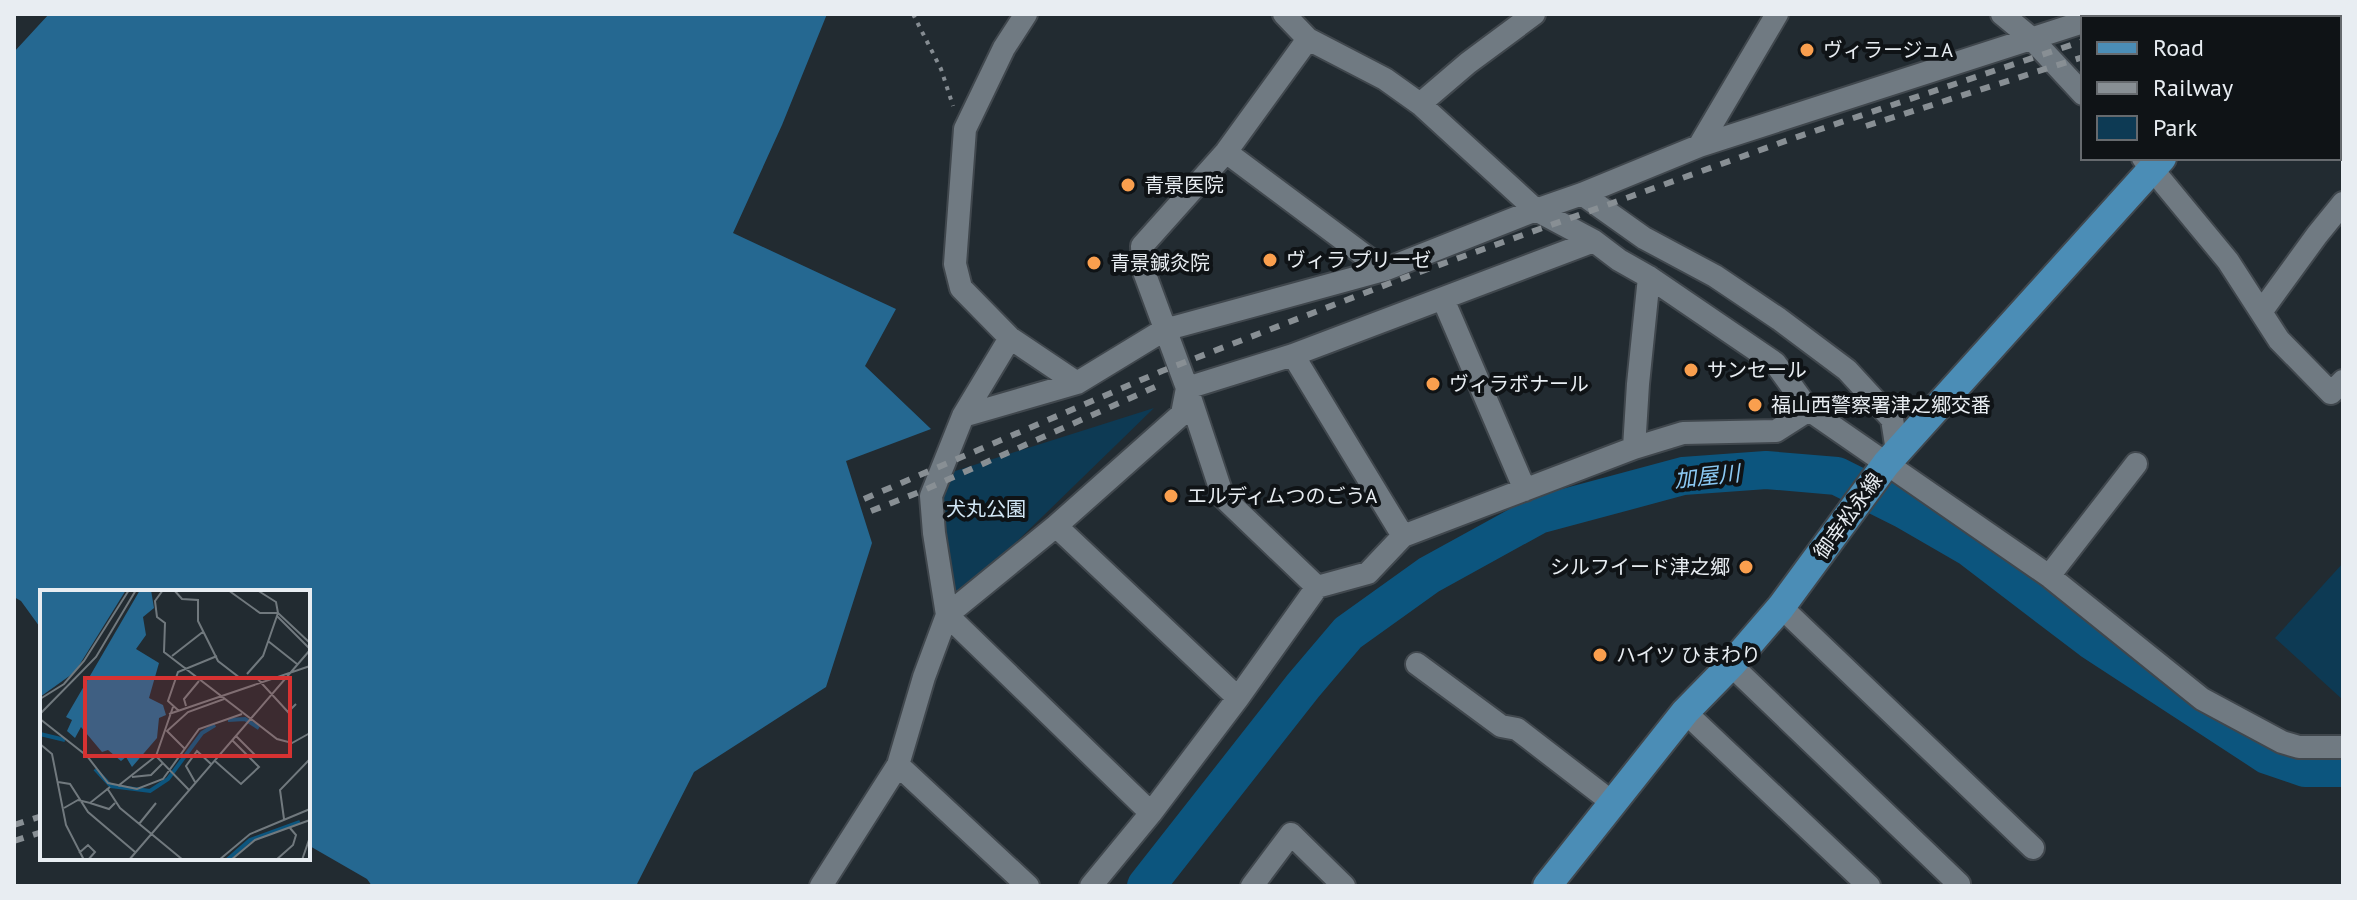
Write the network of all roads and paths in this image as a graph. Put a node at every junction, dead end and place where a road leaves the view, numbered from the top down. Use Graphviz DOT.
graph roads {
  1 [pos="913,14"];
  2 [pos="1026,14"];
  3 [pos="1284,14"];
  4 [pos="1534,14"];
  5 [pos="1777,14"];
  6 [pos="2002,14"];
  7 [pos="2081,23"];
  8 [pos="2031,38"];
  9 [pos="1308,39"];
  10 [pos="2081,92"];
  11 [pos="1420,104"];
  12 [pos="954,109"];
  13 [pos="1699,146"];
  14 [pos="1226,152"];
  15 [pos="2153,161"];
  16 [pos="1582,194"];
  17 [pos="2343,203"];
  18 [pos="1536,210"];
  19 [pos="1594,241"];
  20 [pos="1384,270"];
  21 [pos="1649,277"];
  22 [pos="1443,299"];
  23 [pos="2261,312"];
  24 [pos="1164,330"];
  25 [pos="1010,338"];
  26 [pos="1293,355"];
  27 [pos="2343,381"];
  28 [pos="1077,383"];
  29 [pos="1187,388"];
  30 [pos="1809,410"];
  31 [pos="963,416"];
  32 [pos="1634,448"];
  33 [pos="1886,464"];
  34 [pos="2136,464"];
  35 [pos="1525,490"];
  36 [pos="1056,526"];
  37 [pos="1403,536"];
  38 [pos="2049,576"];
  39 [pos="1317,587"];
  40 [pos="1781,607"];
  41 [pos="947,615"];
  42 [pos="1417,664"];
  43 [pos="1731,665"];
  44 [pos="1238,698"];
  45 [pos="1685,712"];
  46 [pos="2343,747"];
  47 [pos="898,765"];
  48 [pos="1613,803"];
  49 [pos="1151,813"];
  50 [pos="2033,848"];
  51 [pos="1959,884"];
  52 [pos="821,886"];
  53 [pos="1028,886"];
  54 [pos="1091,886"];
  55 [pos="1252,886"];
  56 [pos="1344,886"];
  57 [pos="1547,886"];
  58 [pos="1869,886"];
  1 -- 12 [label="path"];
  2 -- 25 [label="street"];
  3 -- 9 [label="street"];
  4 -- 11 [label="street"];
  5 -- 13 [label="street"];
  6 -- 8 [label="street"];
  7 -- 8 [label="street"];
  8 -- 10 [label="street"];
  8 -- 13 [label="street"];
  9 -- 11 [label="street"];
  9 -- 14 [label="street"];
  11 -- 18 [label="street"];
  13 -- 16 [label="street"];
  14 -- 20 [label="street"];
  14 -- 24 [label="street"];
  15 -- 23 [label="street"];
  15 -- 33 [label="main road, 御幸松永線"];
  16 -- 18 [label="street"];
  16 -- 33 [label="street"];
  17 -- 23 [label="street"];
  18 -- 19 [label="street"];
  18 -- 20 [label="street"];
  19 -- 21 [label="street"];
  19 -- 22 [label="street"];
  20 -- 24 [label="street"];
  21 -- 30 [label="street"];
  21 -- 32 [label="street"];
  22 -- 26 [label="street"];
  22 -- 35 [label="street"];
  23 -- 27 [label="street"];
  24 -- 28 [label="street"];
  24 -- 29 [label="street"];
  25 -- 28 [label="street"];
  25 -- 31 [label="street"];
  26 -- 29 [label="street"];
  26 -- 37 [label="street"];
  28 -- 31 [label="street"];
  29 -- 36 [label="street"];
  29 -- 39 [label="street"];
  30 -- 32 [label="street"];
  30 -- 33 [label="street"];
  31 -- 41 [label="street"];
  32 -- 35 [label="street"];
  33 -- 38 [label="street"];
  33 -- 40 [label="main road, 御幸松永線"];
  34 -- 38 [label="street"];
  35 -- 37 [label="street"];
  36 -- 41 [label="street"];
  36 -- 44 [label="street"];
  37 -- 39 [label="street"];
  38 -- 46 [label="street"];
  39 -- 44 [label="street"];
  40 -- 43 [label="main road, 御幸松永線"];
  40 -- 50 [label="street"];
  41 -- 47 [label="street"];
  41 -- 49 [label="street"];
  42 -- 48 [label="street"];
  43 -- 45 [label="main road, 御幸松永線"];
  43 -- 51 [label="street"];
  44 -- 49 [label="street"];
  45 -- 48 [label="main road, 御幸松永線"];
  45 -- 58 [label="street"];
  47 -- 52 [label="street"];
  47 -- 53 [label="street"];
  48 -- 57 [label="main road, 御幸松永線"];
  49 -- 54 [label="street"];
  55 -- 56 [label="street"];
}
